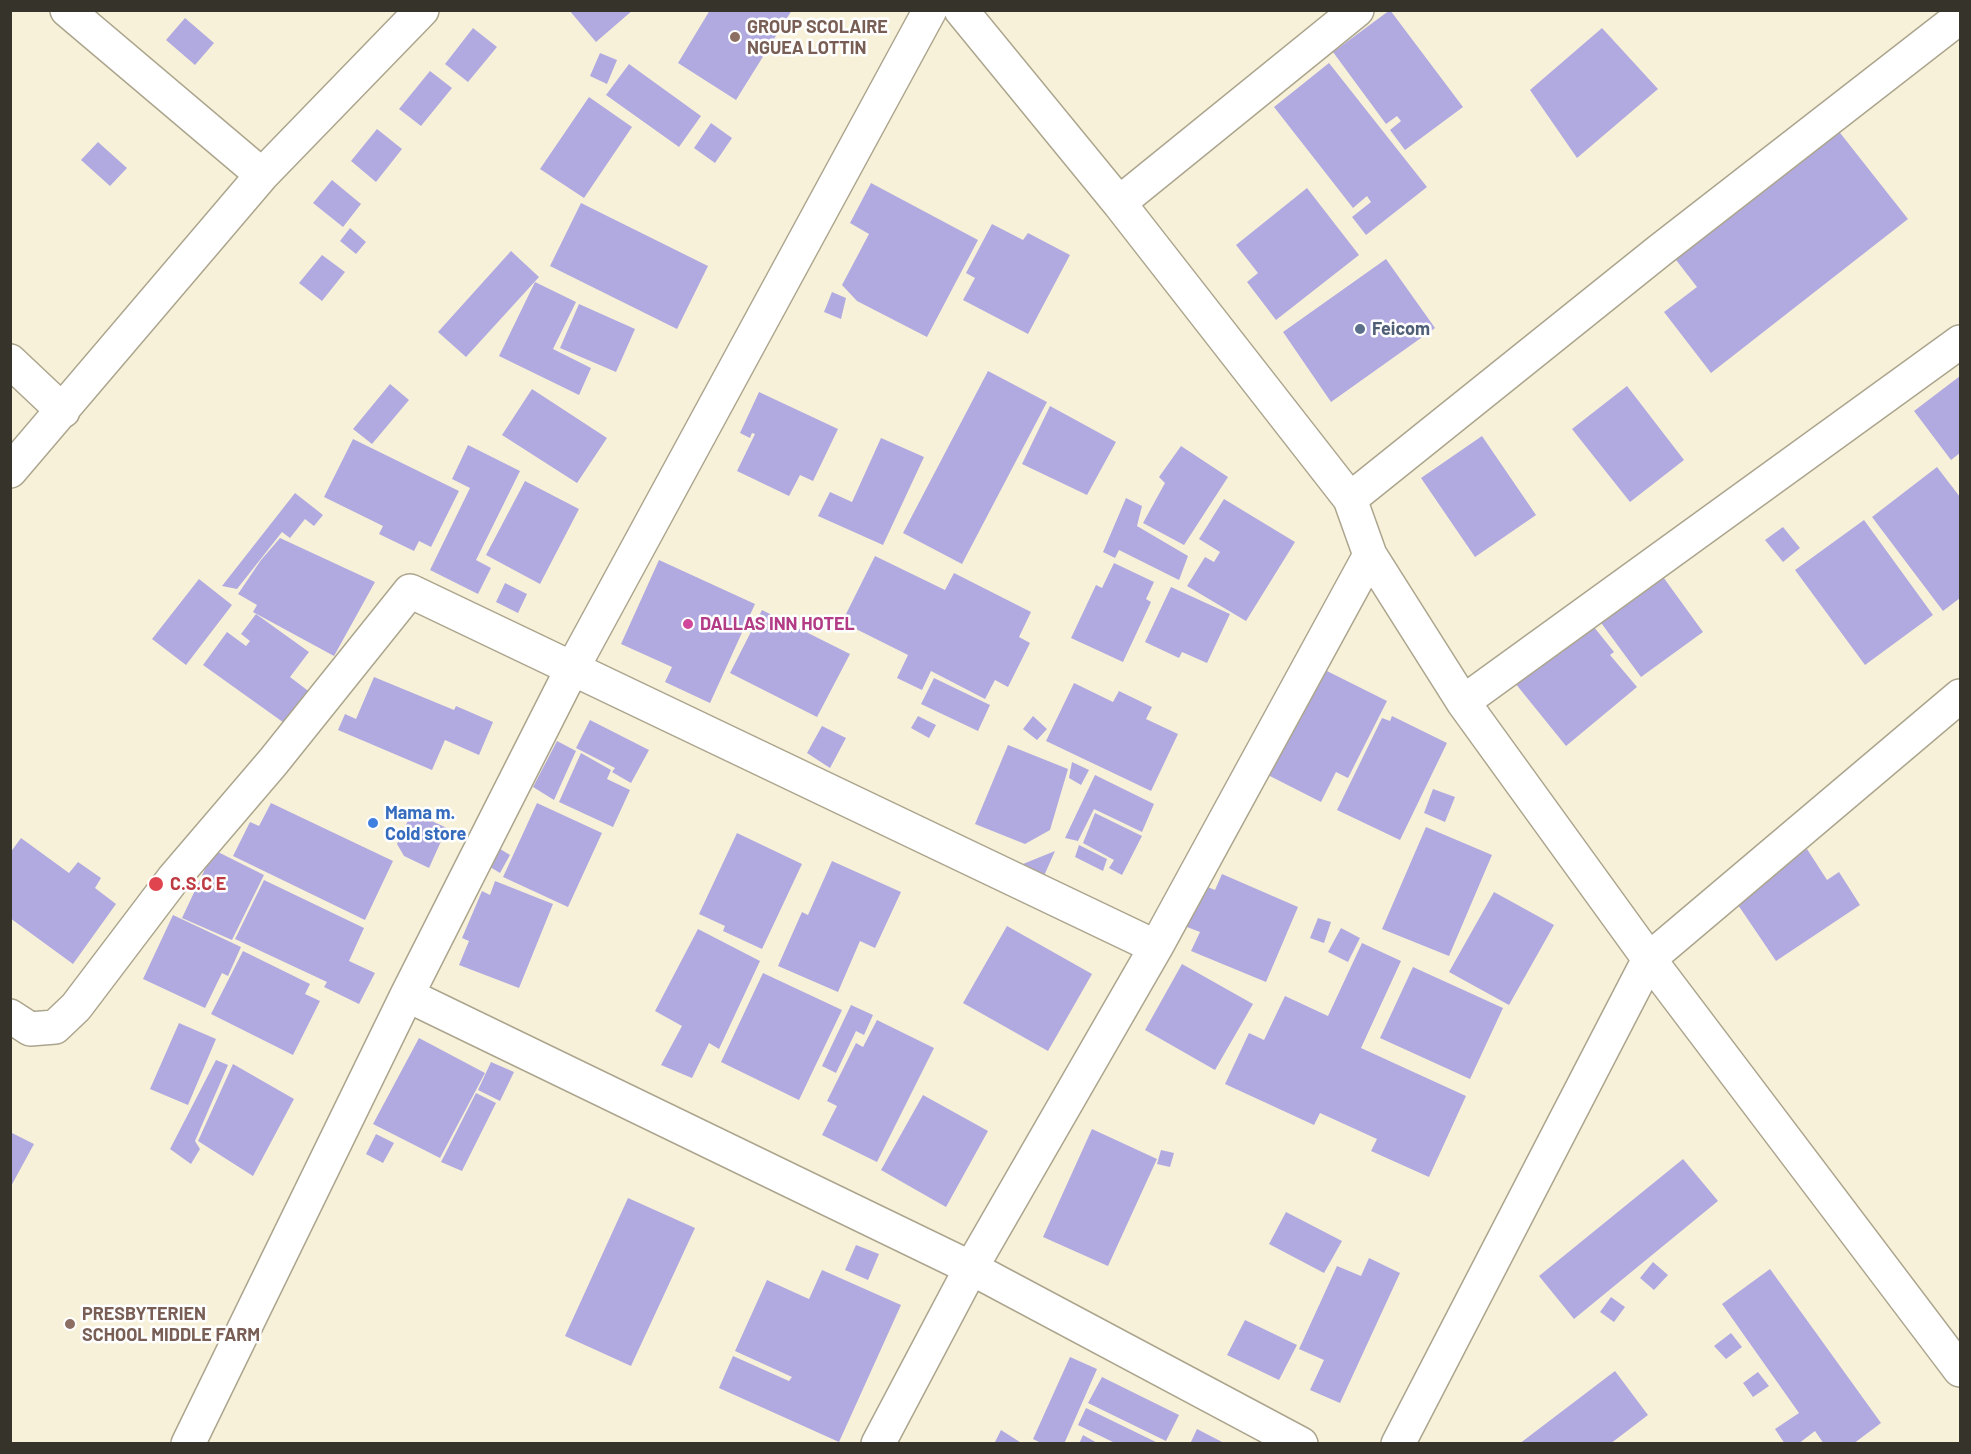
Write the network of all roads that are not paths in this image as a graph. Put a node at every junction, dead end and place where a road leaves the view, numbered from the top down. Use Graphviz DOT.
graph roads {
  1 [pos="67,10"];
  2 [pos="422,10"];
  3 [pos="930,10"];
  4 [pos="961,10"];
  5 [pos="1358,10"];
  6 [pos="1960,17"];
  7 [pos="262,174"];
  8 [pos="1119,203"];
  9 [pos="1960,342"];
  10 [pos="10,361"];
  11 [pos="63,411"];
  12 [pos="10,471"];
  13 [pos="1350,499"];
  14 [pos="1370,555"];
  15 [pos="572,669"];
  16 [pos="1960,696"];
  17 [pos="1463,702"];
  18 [pos="1156,947"];
  19 [pos="1649,958"];
  20 [pos="407,995"];
  21 [pos="10,1016"];
  22 [pos="970,1268"];
  23 [pos="1960,1370"];
  24 [pos="188,1443"];
  25 [pos="878,1443"];
  26 [pos="1301,1443"];
  27 [pos="1398,1443"];
  1 -- 7 [label="street"];
  2 -- 7 [label="street"];
  3 -- 15 [label="street"];
  4 -- 8 [label="street"];
  5 -- 8 [label="street"];
  6 -- 13 [label="street"];
  7 -- 11 [label="street"];
  8 -- 13 [label="street"];
  9 -- 17 [label="street"];
  10 -- 11 [label="street"];
  11 -- 12 [label="street"];
  13 -- 14 [label="street"];
  14 -- 17 [label="street"];
  14 -- 18 [label="street"];
  15 -- 18 [label="street"];
  15 -- 20 [label="street"];
  15 -- 21 [label="street"];
  16 -- 19 [label="street"];
  17 -- 19 [label="street"];
  18 -- 22 [label="street"];
  19 -- 23 [label="street"];
  19 -- 27 [label="street"];
  20 -- 22 [label="street"];
  20 -- 24 [label="street"];
  22 -- 25 [label="street"];
  22 -- 26 [label="street"];
}
